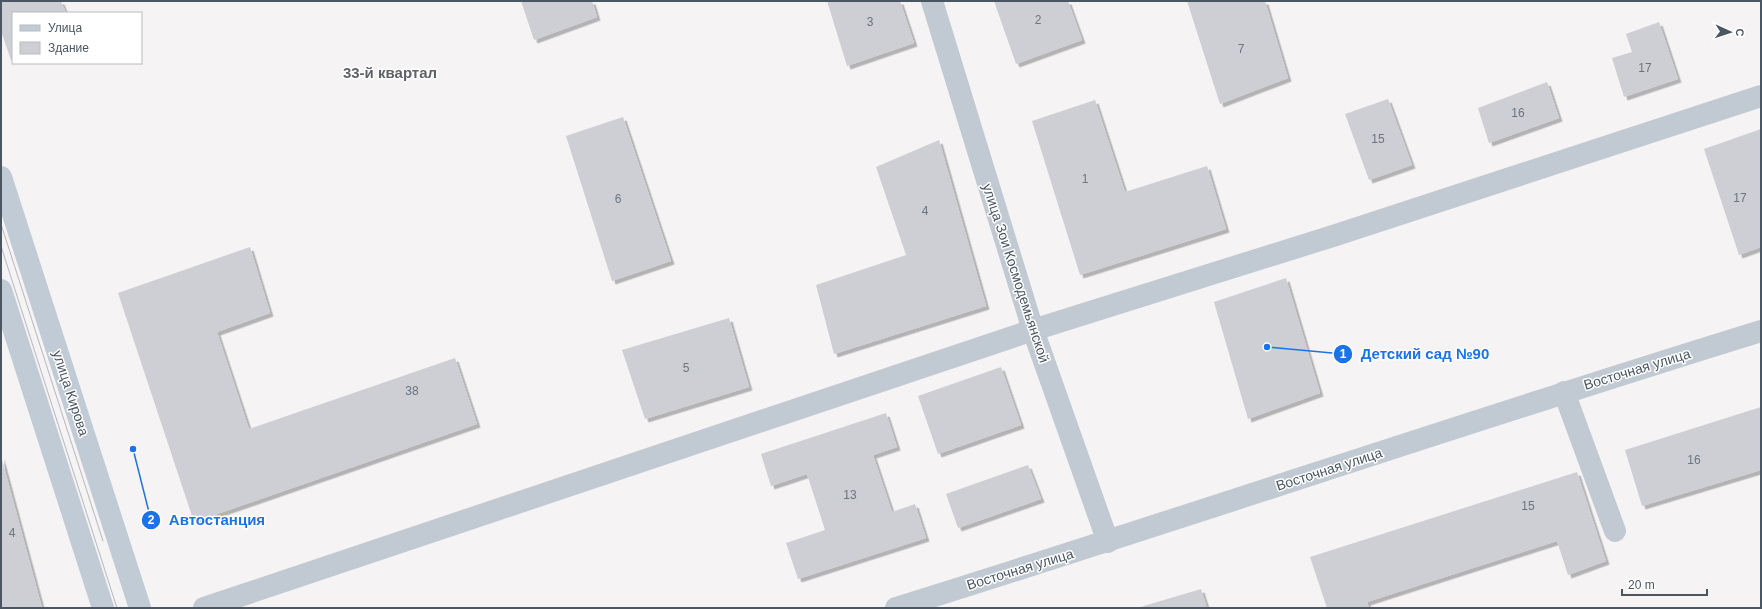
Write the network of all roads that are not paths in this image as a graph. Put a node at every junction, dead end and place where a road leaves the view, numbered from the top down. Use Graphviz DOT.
graph roads {
  1 [pos="932,1"];
  2 [pos="1761,96"];
  3 [pos="1,177"];
  4 [pos="1,290"];
  5 [pos="1033,330"];
  6 [pos="1761,331"];
  7 [pos="1564,392"];
  8 [pos="1615,531"];
  9 [pos="1108,542"];
  10 [pos="103,608"];
  11 [pos="140,608"];
  12 [pos="204,608"];
  13 [pos="896,608"];
  1 -- 5 [label="street, улица Зои Космодемьянской"];
  2 -- 5 [label="street"];
  3 -- 11 [label="street, улица Кирова"];
  4 -- 10 [label="street"];
  5 -- 9 [label="street, улица Зои Космодемьянской"];
  5 -- 12 [label="street"];
  6 -- 7 [label="street, Восточная улица"];
  7 -- 8 [label="street"];
  7 -- 9 [label="street, Восточная улица"];
  9 -- 13 [label="street, Восточная улица"];
}
